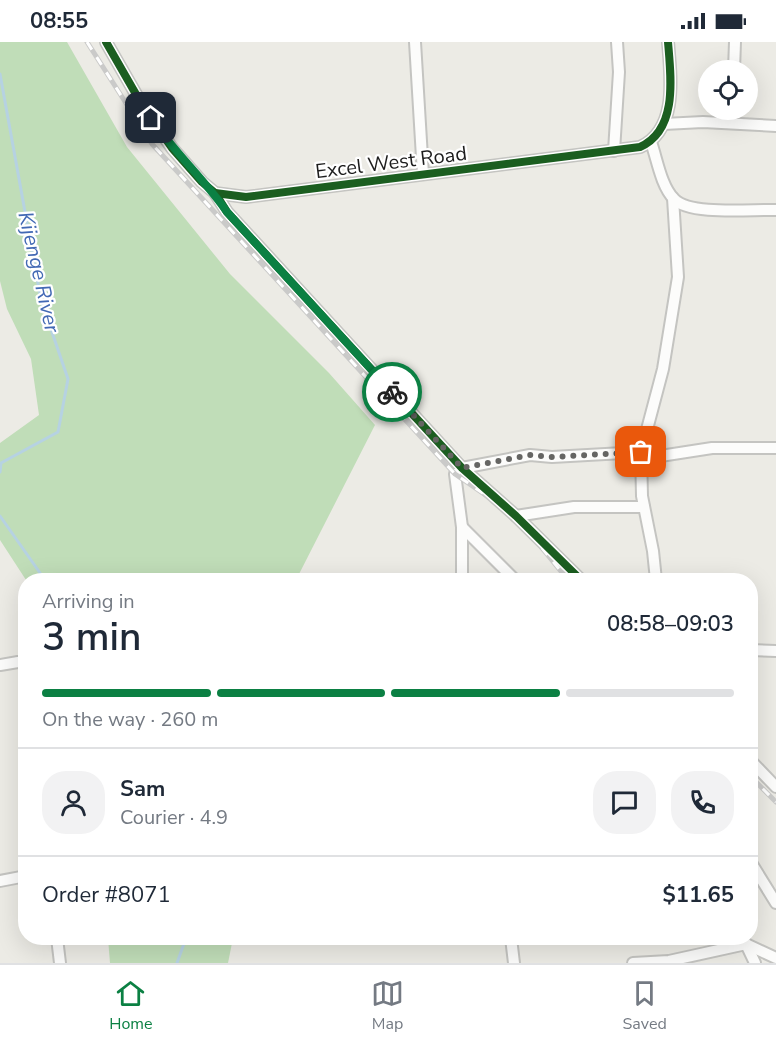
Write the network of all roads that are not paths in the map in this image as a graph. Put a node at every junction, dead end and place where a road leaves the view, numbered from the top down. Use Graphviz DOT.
graph roads {
  1 [pos="106,42"];
  2 [pos="415,42"];
  3 [pos="616,42"];
  4 [pos="668,42"];
  5 [pos="735,42"];
  6 [pos="734,60"];
  7 [pos="731,120"];
  8 [pos="731,123"];
  9 [pos="664,124"];
  10 [pos="776,126"];
  11 [pos="651,142"];
  12 [pos="614,151"];
  13 [pos="423,174"];
  14 [pos="215,193"];
  15 [pos="673,198"];
  16 [pos="776,210"];
  17 [pos="776,448"];
  18 [pos="641,452"];
  19 [pos="459,471"];
  20 [pos="644,507"];
  21 [pos="516,516"];
  22 [pos="462,527"];
  23 [pos="462,573"];
  24 [pos="508,573"];
  25 [pos="574,573"];
  26 [pos="655,573"];
  27 [pos="758,650"];
  28 [pos="776,651"];
  29 [pos="18,662"];
  30 [pos="0,665"];
  31 [pos="758,768"];
  32 [pos="776,787"];
  33 [pos="758,874"];
  34 [pos="18,878"];
  35 [pos="0,881"];
  36 [pos="776,903"];
  37 [pos="58,945"];
  38 [pos="513,945"];
  39 [pos="729,945"];
  40 [pos="746,945"];
  41 [pos="752,945"];
  42 [pos="776,958"];
  43 [pos="60,963"];
  44 [pos="514,963"];
  45 [pos="633,963"];
  46 [pos="755,963"];
  1 -- 14 [label="street"];
  2 -- 13 [label="street"];
  3 -- 12 [label="street"];
  4 -- 9 [label="street"];
  5 -- 6 [label="street"];
  7 -- 8 [label="street"];
  8 -- 9 [label="street"];
  8 -- 10 [label="street"];
  9 -- 11 [label="street"];
  11 -- 12 [label="street, Excel West Road"];
  11 -- 15 [label="street"];
  12 -- 13 [label="street, Excel West Road"];
  13 -- 14 [label="street, Excel West Road"];
  14 -- 19 [label="street"];
  15 -- 16 [label="street"];
  15 -- 18 [label="street"];
  17 -- 18 [label="street"];
  18 -- 19 [label="street"];
  18 -- 20 [label="street"];
  19 -- 21 [label="street"];
  19 -- 22 [label="street"];
  20 -- 21 [label="street"];
  20 -- 26 [label="street"];
  21 -- 25 [label="street"];
  22 -- 23 [label="street"];
  22 -- 24 [label="street"];
  27 -- 28 [label="street"];
  29 -- 30 [label="street"];
  31 -- 32 [label="street"];
  33 -- 36 [label="street"];
  34 -- 35 [label="street"];
  37 -- 43 [label="street"];
  38 -- 44 [label="street"];
  39 -- 45 [label="street"];
  40 -- 46 [label="street"];
  41 -- 42 [label="street"];
}
